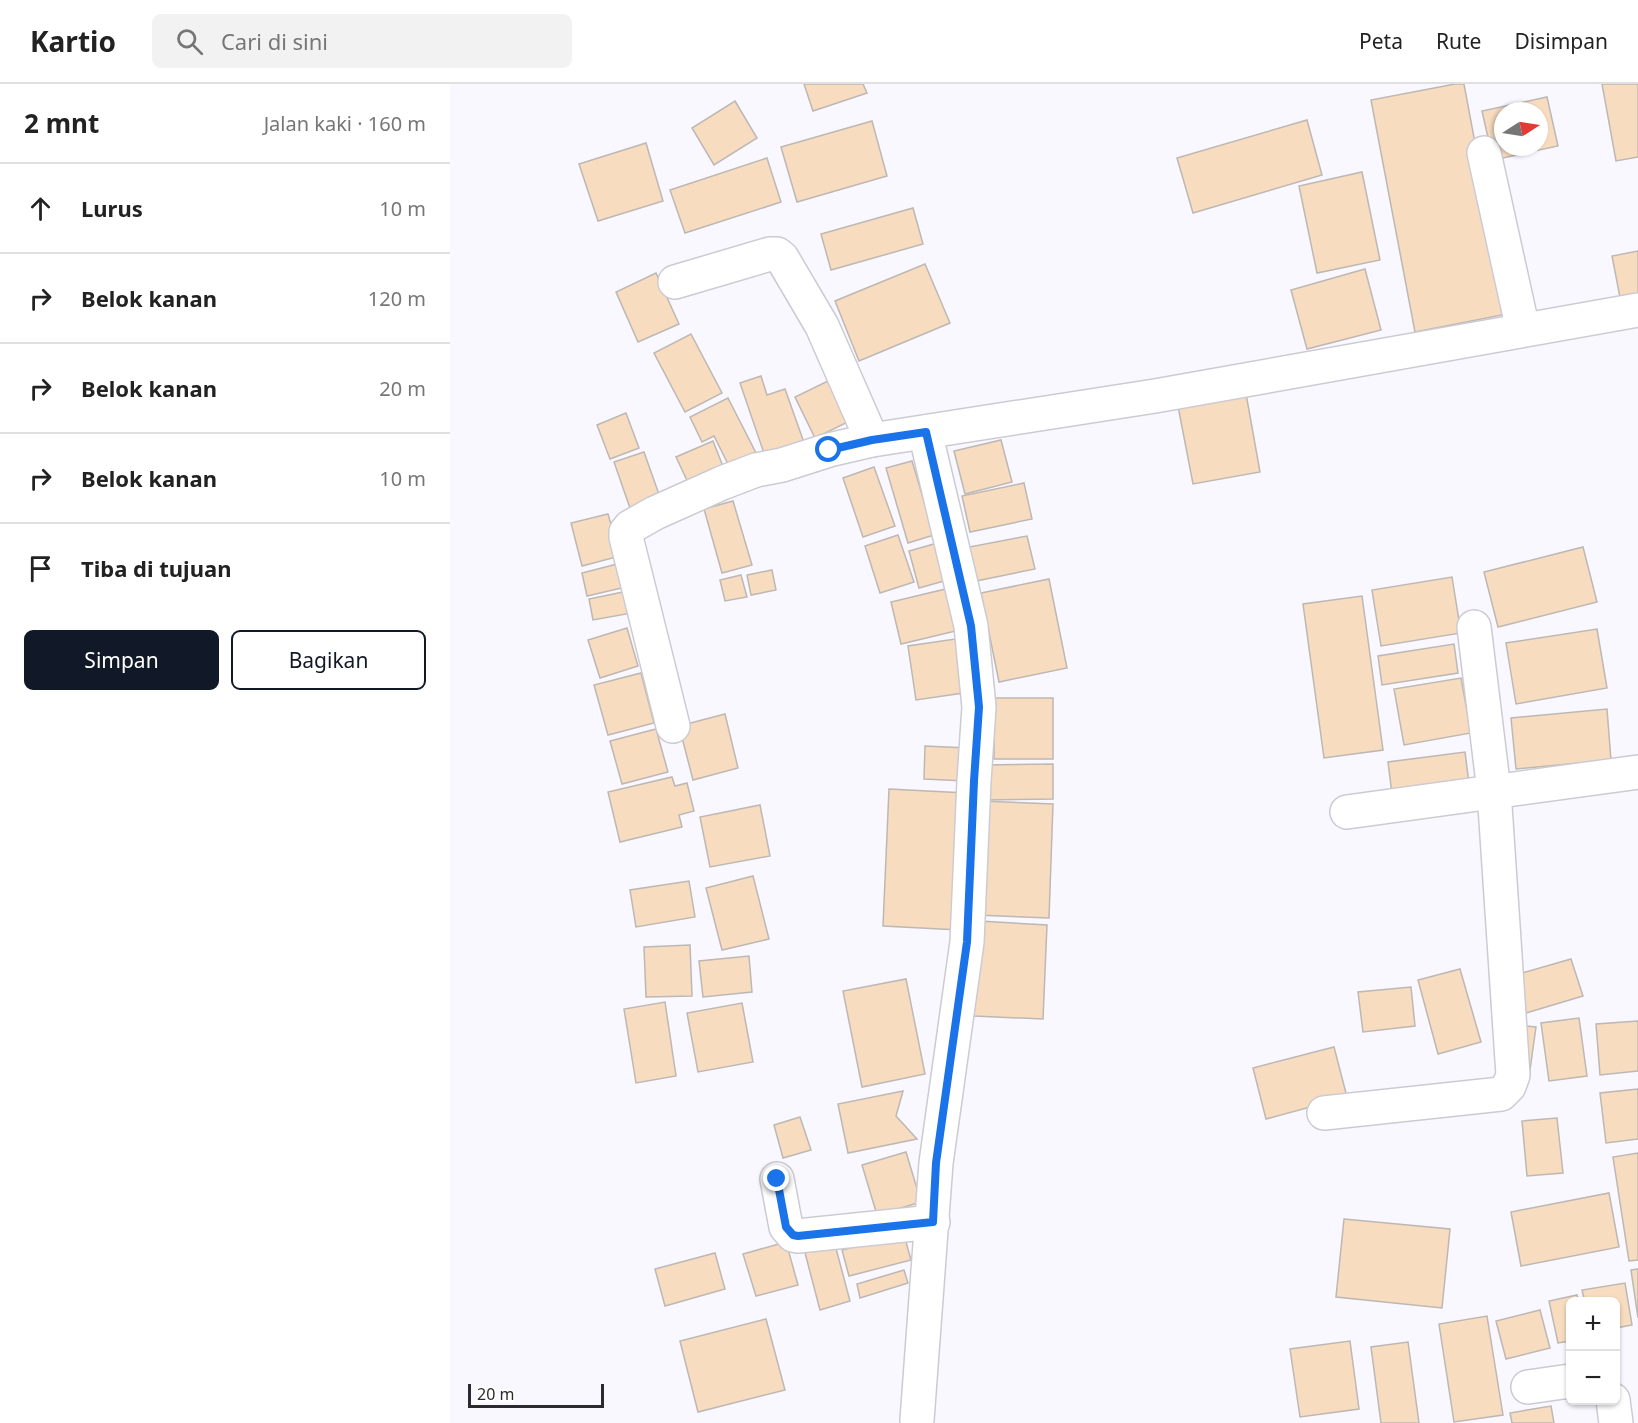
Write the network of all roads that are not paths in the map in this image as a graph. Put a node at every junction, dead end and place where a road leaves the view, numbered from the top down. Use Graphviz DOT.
graph roads {
  1 [pos="1484,153"];
  2 [pos="675,282"];
  3 [pos="1638,310"];
  4 [pos="1523,330"];
  5 [pos="926,432"];
  6 [pos="872,440"];
  7 [pos="1474,627"];
  8 [pos="674,726"];
  9 [pos="1638,772"];
  10 [pos="1494,791"];
  11 [pos="1347,812"];
  12 [pos="1324,1113"];
  13 [pos="777,1179"];
  14 [pos="933,1222"];
  15 [pos="1566,1382"];
  16 [pos="1528,1387"];
  17 [pos="1613,1405"];
  18 [pos="917,1420"];
  19 [pos="1616,1423"];
  1 -- 4 [label="street"];
  2 -- 6 [label="street"];
  3 -- 4 [label="street"];
  4 -- 5 [label="street"];
  5 -- 6 [label="street"];
  5 -- 14 [label="street"];
  6 -- 8 [label="street"];
  7 -- 10 [label="street"];
  9 -- 10 [label="street"];
  10 -- 11 [label="street"];
  10 -- 12 [label="street"];
  13 -- 14 [label="street"];
  14 -- 18 [label="street"];
  15 -- 16 [label="street"];
  17 -- 19 [label="street"];
}
